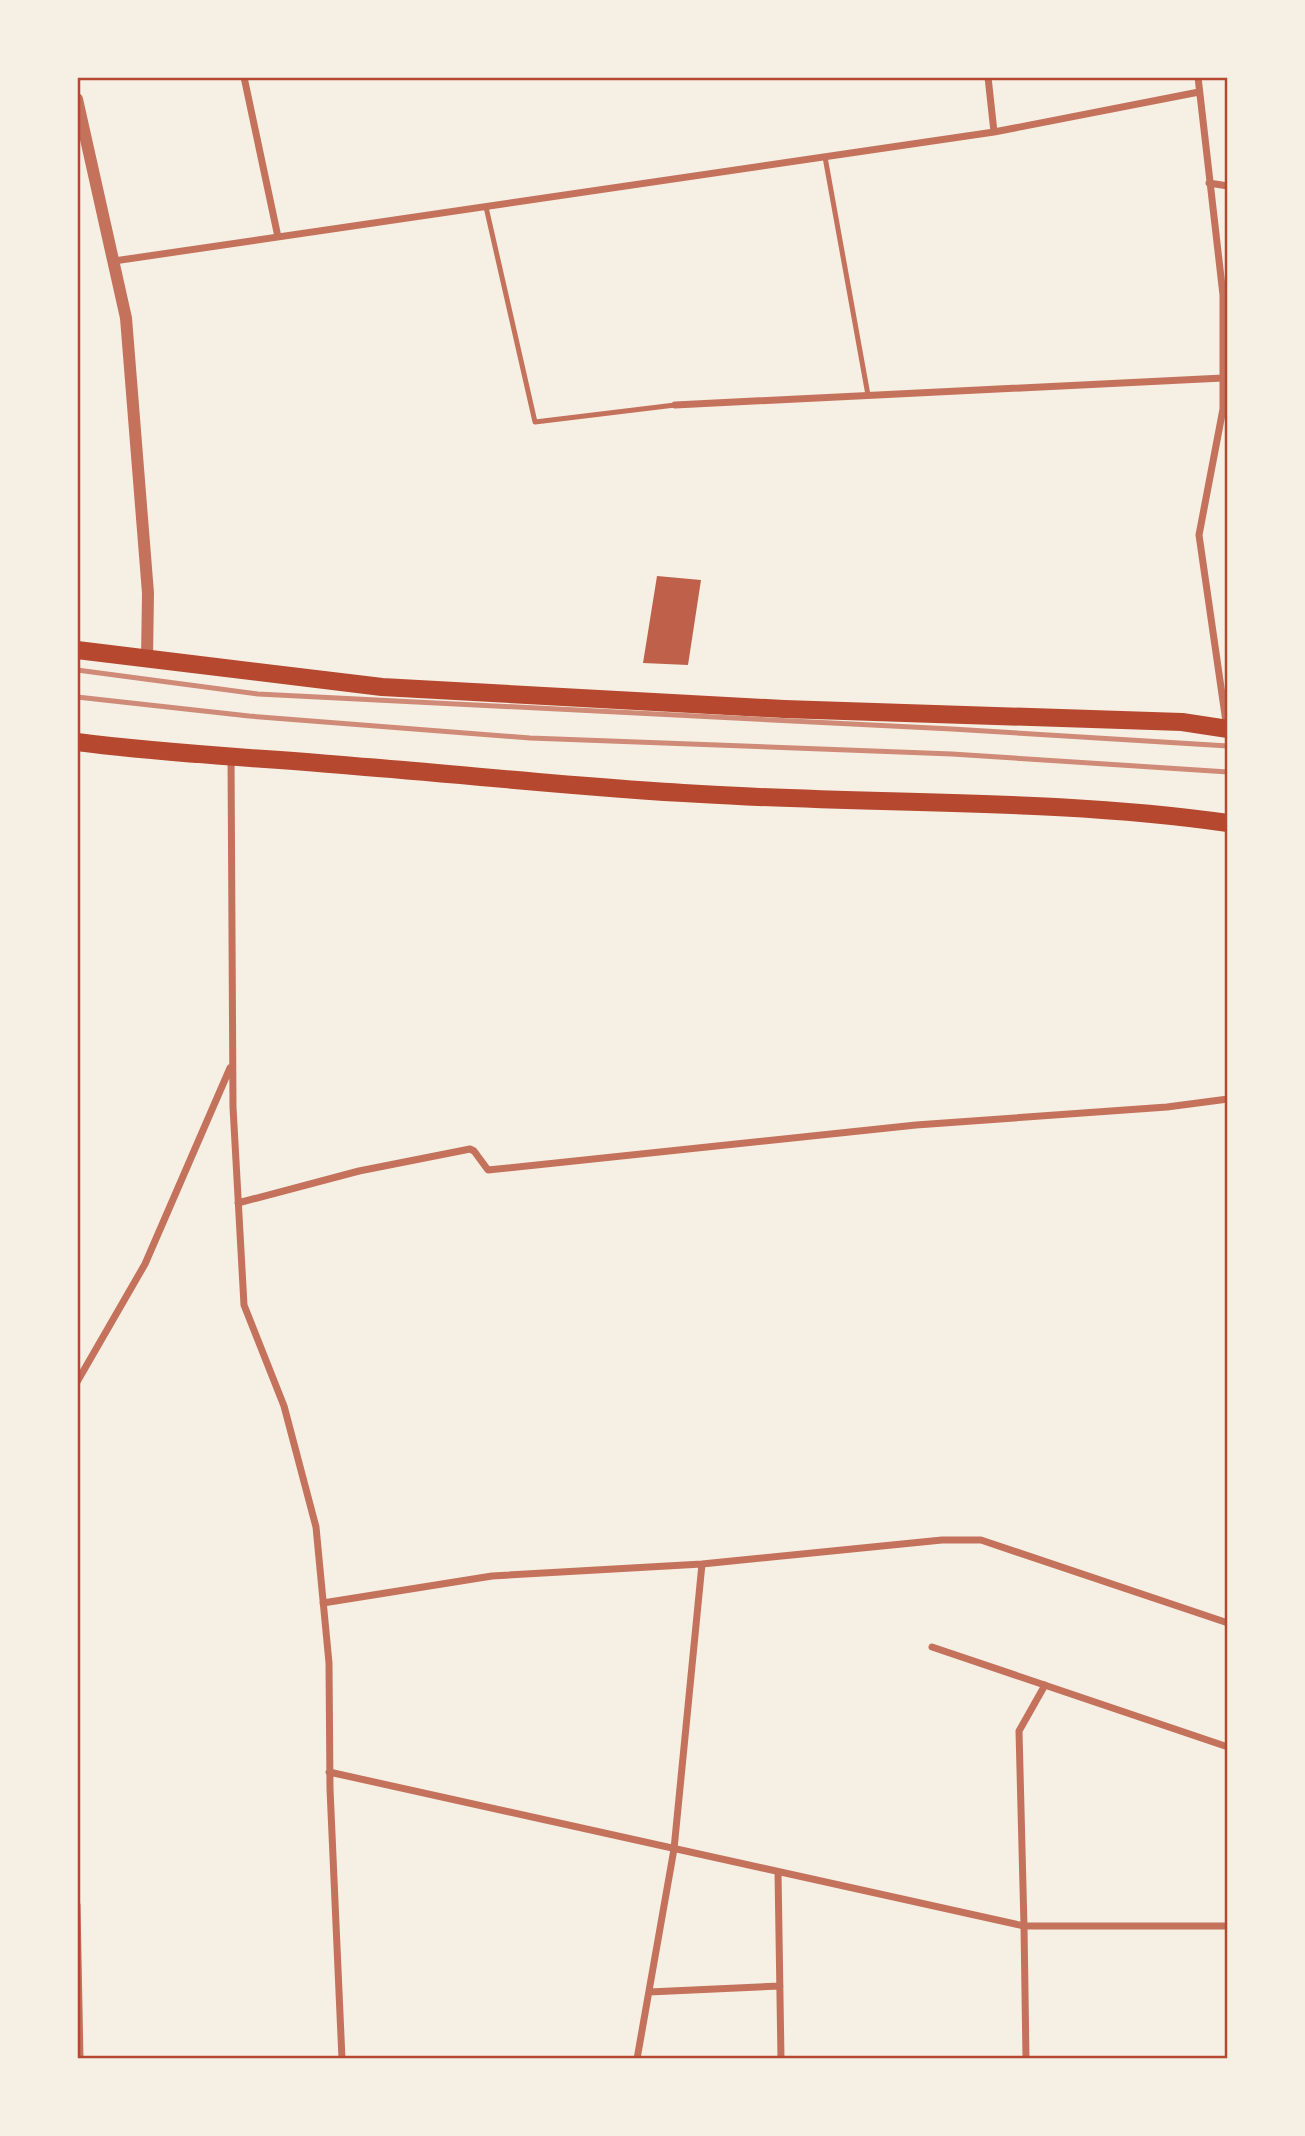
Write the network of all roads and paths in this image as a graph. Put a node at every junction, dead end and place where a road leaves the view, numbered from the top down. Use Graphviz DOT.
graph roads {
  1 [pos="244,77"];
  2 [pos="988,77"];
  3 [pos="1198,77"];
  4 [pos="1199,92"];
  5 [pos="77,99"];
  6 [pos="994,132"];
  7 [pos="825,157"];
  8 [pos="1209,183"];
  9 [pos="1228,186"];
  10 [pos="486,206"];
  11 [pos="278,237"];
  12 [pos="114,261"];
  13 [pos="1223,378"];
  14 [pos="869,396"];
  15 [pos="676,405"];
  16 [pos="77,650"];
  17 [pos="147,659"];
  18 [pos="1228,729"];
  19 [pos="77,742"];
  20 [pos="230,756"];
  21 [pos="1228,822"];
  22 [pos="233,1063"];
  23 [pos="1228,1099"];
  24 [pos="238,1203"];
  25 [pos="77,1382"];
  26 [pos="702,1563"];
  27 [pos="323,1603"];
  28 [pos="1228,1623"];
  29 [pos="932,1647"];
  30 [pos="1045,1685"];
  31 [pos="1228,1747"];
  32 [pos="330,1772"];
  33 [pos="674,1849"];
  34 [pos="778,1872"];
  35 [pos="77,1905"];
  36 [pos="1024,1926"];
  37 [pos="1228,1926"];
  38 [pos="780,1986"];
  39 [pos="649,1993"];
  40 [pos="80,2059"];
  41 [pos="342,2059"];
  42 [pos="637,2059"];
  43 [pos="781,2059"];
  44 [pos="1026,2059"];
  1 -- 11 [label="street"];
  2 -- 6 [label="street"];
  3 -- 4 [label="street"];
  4 -- 6 [label="street"];
  4 -- 8 [label="street"];
  5 -- 12 [label="street"];
  6 -- 7 [label="street"];
  7 -- 10 [label="street"];
  7 -- 14 [label="lane"];
  8 -- 9 [label="street"];
  8 -- 13 [label="street"];
  10 -- 11 [label="street"];
  10 -- 15 [label="lane"];
  11 -- 12 [label="street"];
  12 -- 17 [label="street"];
  13 -- 14 [label="street"];
  13 -- 18 [label="street"];
  14 -- 15 [label="street"];
  16 -- 17 [label="main road"];
  17 -- 18 [label="main road"];
  19 -- 20 [label="main road"];
  20 -- 21 [label="main road"];
  20 -- 22 [label="street"];
  22 -- 24 [label="street"];
  22 -- 25 [label="street"];
  23 -- 24 [label="street"];
  24 -- 27 [label="street"];
  26 -- 27 [label="street"];
  26 -- 28 [label="street"];
  26 -- 33 [label="street"];
  27 -- 32 [label="street"];
  29 -- 30 [label="street"];
  30 -- 31 [label="street"];
  30 -- 36 [label="street"];
  32 -- 33 [label="street"];
  32 -- 41 [label="street"];
  33 -- 34 [label="street"];
  33 -- 39 [label="street"];
  34 -- 36 [label="street"];
  34 -- 38 [label="street"];
  35 -- 40 [label="street"];
  36 -- 37 [label="street"];
  36 -- 44 [label="street"];
  38 -- 39 [label="street"];
  38 -- 43 [label="street"];
  39 -- 42 [label="street"];
}
